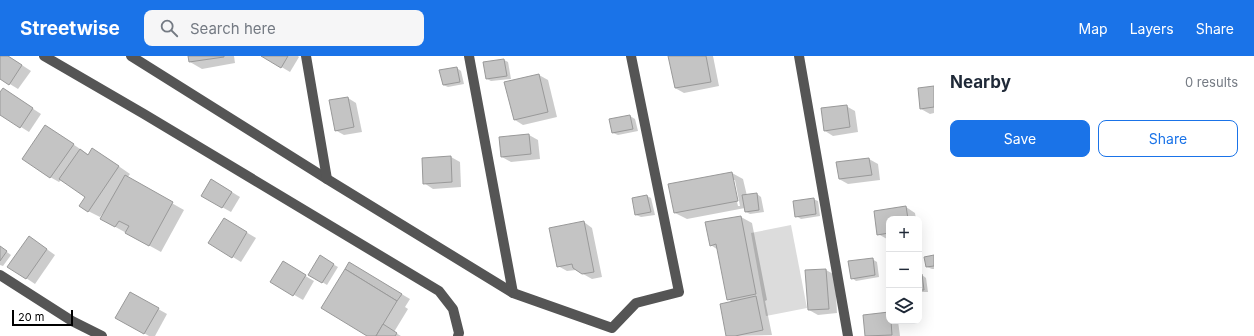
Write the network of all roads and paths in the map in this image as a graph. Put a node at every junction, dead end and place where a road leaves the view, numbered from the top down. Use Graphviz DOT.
graph roads {
  1 [pos="44,56"];
  2 [pos="131,56"];
  3 [pos="306,56"];
  4 [pos="469,56"];
  5 [pos="631,56"];
  6 [pos="799,56"];
  7 [pos="142,59"];
  8 [pos="327,179"];
  9 [pos="0,275"];
  10 [pos="512,292"];
  11 [pos="102,336"];
  12 [pos="458,336"];
  13 [pos="848,336"];
  1 -- 12 [label="lane"];
  2 -- 7 [label="lane"];
  3 -- 8 [label="lane"];
  4 -- 10 [label="lane"];
  5 -- 10 [label="lane"];
  6 -- 13 [label="lane"];
  7 -- 8 [label="lane"];
  8 -- 10 [label="lane"];
  9 -- 11 [label="lane"];
}
